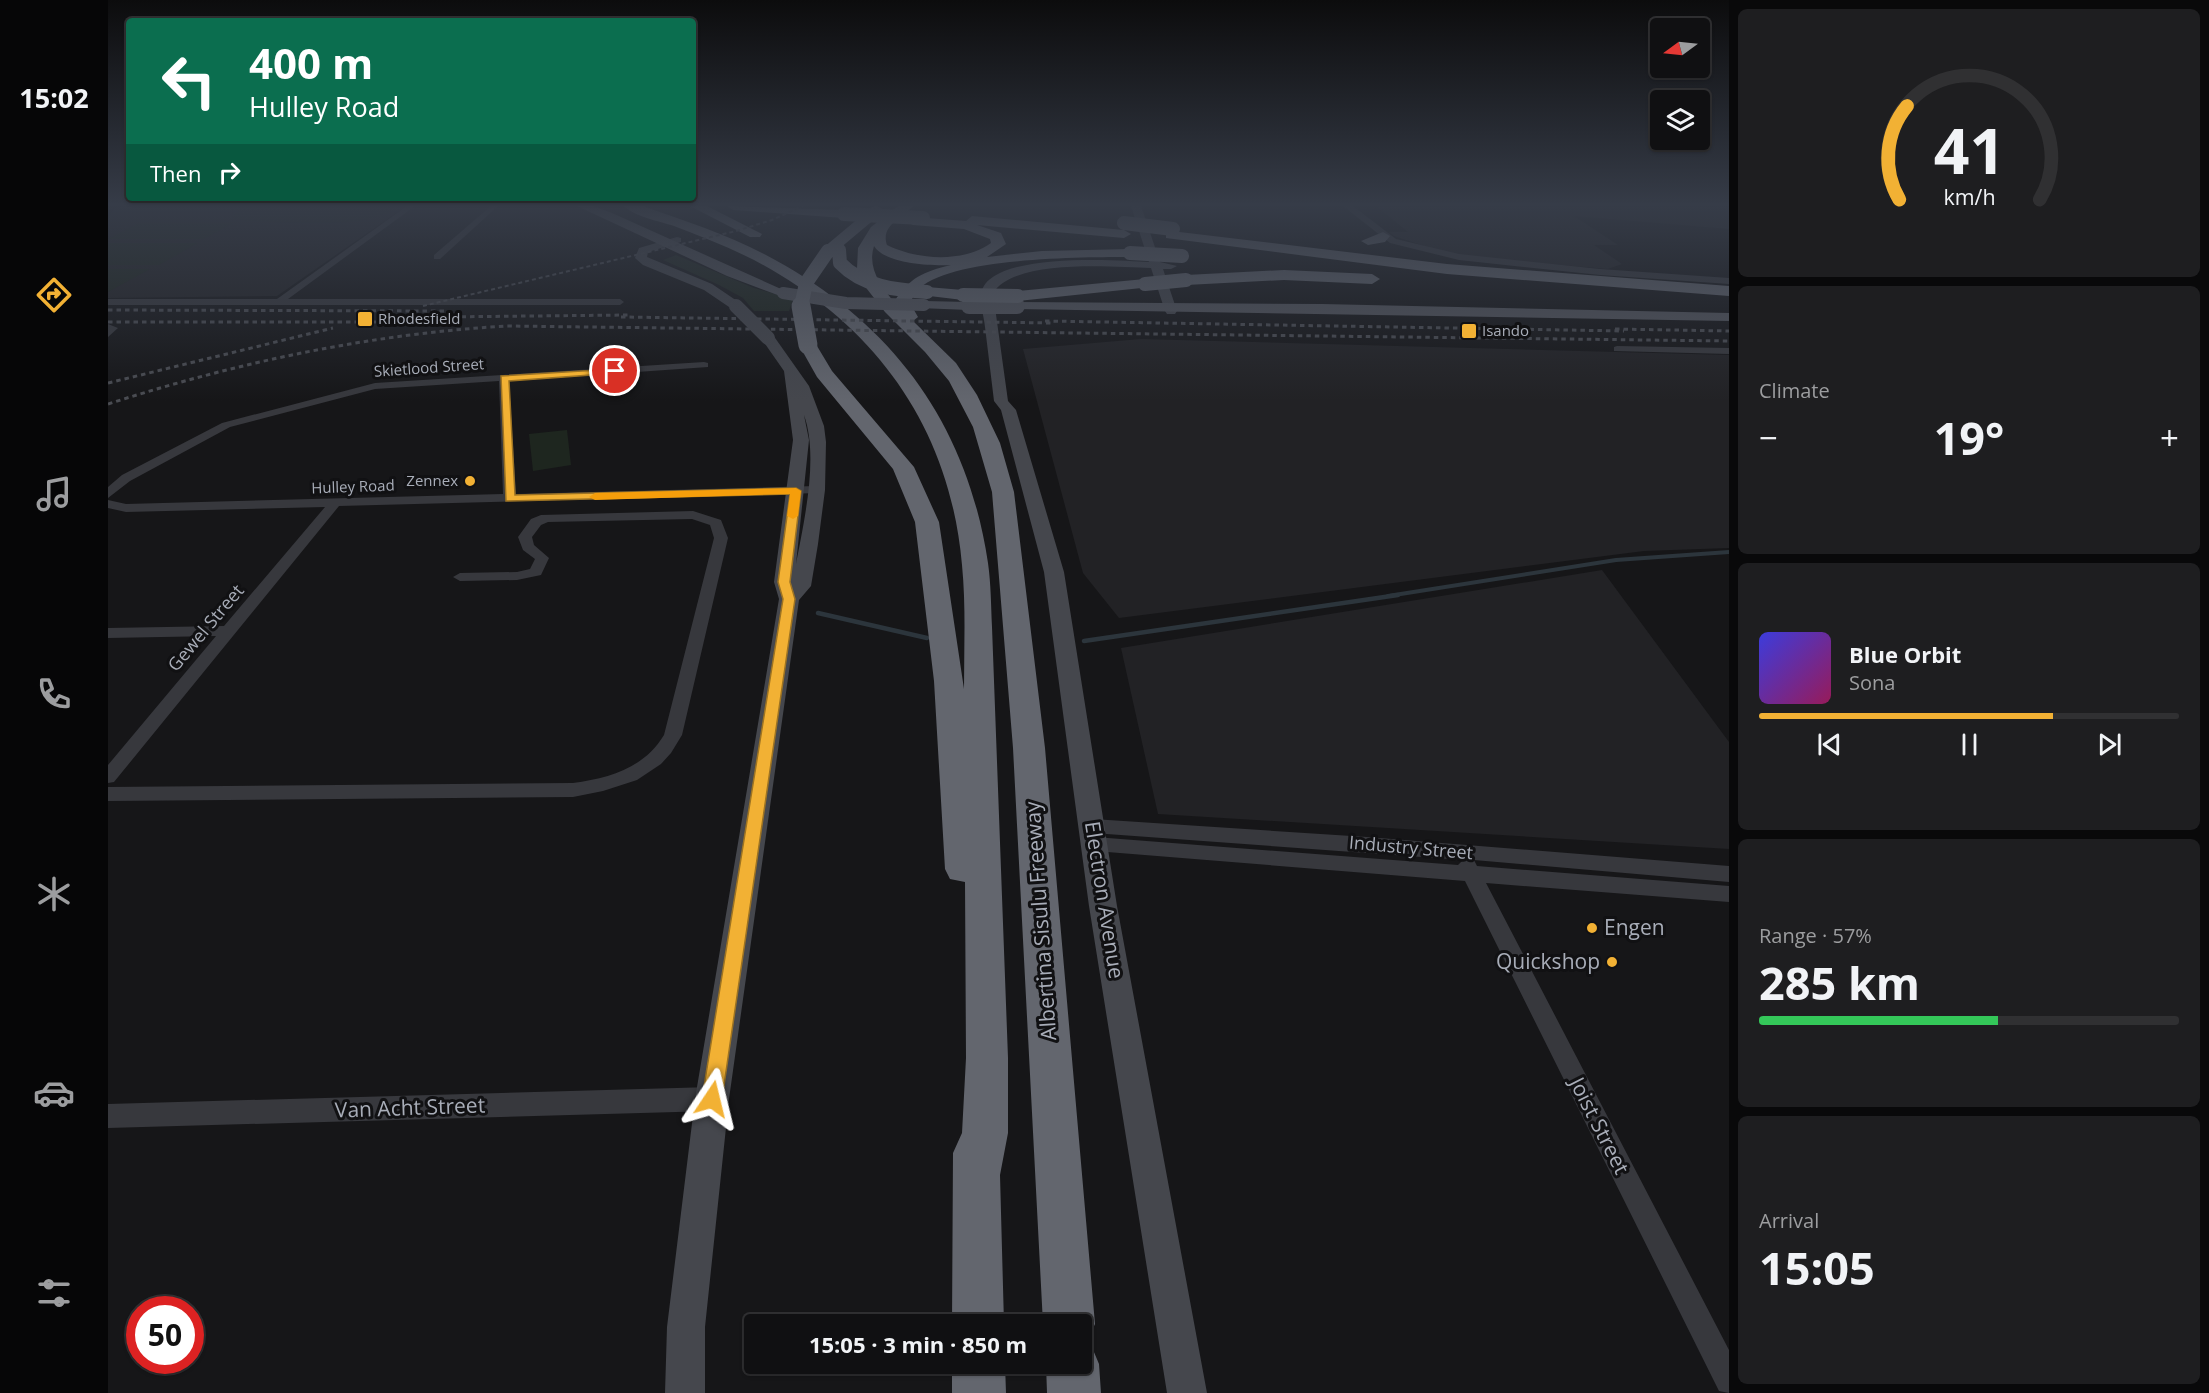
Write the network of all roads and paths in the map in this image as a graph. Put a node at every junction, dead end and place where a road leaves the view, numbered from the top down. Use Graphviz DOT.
graph roads {
  1 [pos="323,271"];
  2 [pos="677,271"];
  3 [pos="727,271"];
  4 [pos="731,271"];
  5 [pos="783,271"];
  6 [pos="814,271"];
  7 [pos="816,271"];
  8 [pos="849,271"];
  9 [pos="865,271"];
  10 [pos="948,271"];
  11 [pos="1016,271"];
  12 [pos="1043,271"];
  13 [pos="1151,271"];
  14 [pos="1180,271"];
  15 [pos="1238,271"];
  16 [pos="1335,271"];
  17 [pos="1425,271"];
  18 [pos="1497,271"];
  19 [pos="1560,271"];
  20 [pos="1632,271"];
  21 [pos="1613,278"];
  22 [pos="1391,280"];
  23 [pos="751,281"];
  24 [pos="1411,281"];
  25 [pos="1729,281"];
  26 [pos="1450,283"];
  27 [pos="1729,291"];
  28 [pos="926,299"];
  29 [pos="1729,299"];
  30 [pos="1018,301"];
  31 [pos="108,302"];
  32 [pos="620,302"];
  33 [pos="279,303"];
  34 [pos="1173,306"];
  35 [pos="1052,307"];
  36 [pos="1729,317"];
  37 [pos="1617,350"];
  38 [pos="1729,351"];
  39 [pos="704,365"];
  40 [pos="950,369"];
  41 [pos="790,372"];
  42 [pos="504,378"];
  43 [pos="1008,410"];
  44 [pos="816,490"];
  45 [pos="796,491"];
  46 [pos="108,494"];
  47 [pos="510,498"];
  48 [pos="108,504"];
  49 [pos="334,504"];
  50 [pos="1006,518"];
  51 [pos="460,577"];
  52 [pos="789,599"];
  53 [pos="229,631"];
  54 [pos="108,633"];
  55 [pos="108,777"];
  56 [pos="108,794"];
  57 [pos="1094,835"];
  58 [pos="1250,835"];
  59 [pos="1254,857"];
  60 [pos="1465,862"];
  61 [pos="1729,874"];
  62 [pos="1729,894"];
  63 [pos="712,1099"];
  64 [pos="108,1116"];
  65 [pos="977,1173"];
  66 [pos="978,1314"];
  67 [pos="1068,1314"];
  68 [pos="979,1374"];
  69 [pos="1073,1374"];
  70 [pos="1729,1381"];
  71 [pos="684,1393"];
  72 [pos="979,1393"];
  73 [pos="1074,1393"];
  74 [pos="1187,1393"];
  1 -- 33 [label="street"];
  2 -- 41 [label="main road, bridge"];
  3 -- 23 [label="main road"];
  4 -- 23 [label="main road"];
  5 -- 65 [label="highway"];
  6 -- 65 [label="highway, bridge"];
  7 -- 50 [label="highway"];
  8 -- 28 [label="highway, bridge"];
  9 -- 40 [label="highway"];
  10 -- 40 [label="highway"];
  11 -- 43 [label="main road, Electron Avenue"];
  12 -- 43 [label="main road, Electron Avenue"];
  13 -- 30 [label="highway"];
  13 -- 34 [label="main road"];
  14 -- 34 [label="main road"];
  15 -- 22 [label="highway"];
  16 -- 26 [label="highway"];
  17 -- 29 [label="highway"];
  18 -- 21 [label="highway"];
  19 -- 21 [label="street"];
  20 -- 21 [label="street"];
  21 -- 25 [label="street"];
  21 -- 27 [label="highway"];
  23 -- 28 [label="main road, bridge"];
  24 -- 26 [label="highway"];
  26 -- 29 [label="highway"];
  28 -- 30 [label="highway, bridge"];
  30 -- 35 [label="main road"];
  31 -- 33 [label="street"];
  32 -- 33 [label="street"];
  34 -- 35 [label="main road"];
  34 -- 35 [label="main road"];
  34 -- 36 [label="main road"];
  37 -- 38 [label="street"];
  39 -- 42 [label="street, Skietlood Street"];
  40 -- 50 [label="highway"];
  41 -- 44 [label="main road"];
  41 -- 45 [label="main road"];
  42 -- 46 [label="street, Skietlood Street"];
  42 -- 47 [label="street"];
  43 -- 57 [label="main road, Electron Avenue"];
  44 -- 45 [label="street, Hulley Road"];
  44 -- 52 [label="main road"];
  45 -- 47 [label="street, Hulley Road"];
  45 -- 52 [label="main road"];
  47 -- 49 [label="street, Hulley Road"];
  48 -- 49 [label="street, Hulley Road"];
  49 -- 53 [label="street, Gewel Street"];
  50 -- 67 [label="highway, Albertina Sisulu Freeway"];
  51 -- 56 [label="street"];
  52 -- 63 [label="main road"];
  53 -- 54 [label="street"];
  53 -- 55 [label="street, Gewel Street"];
  57 -- 58 [label="street, Industry Street"];
  57 -- 59 [label="street, Industry Street"];
  57 -- 74 [label="main road, Electron Avenue"];
  58 -- 59 [label="street"];
  58 -- 60 [label="street, Industry Street"];
  59 -- 60 [label="street, Industry Street"];
  60 -- 61 [label="street, Industry Street"];
  60 -- 62 [label="street, Industry Street"];
  60 -- 70 [label="street, Joist Street"];
  63 -- 64 [label="street, Van Acht Street"];
  63 -- 71 [label="main road"];
  65 -- 66 [label="highway"];
  68 -- 72 [label="highway"];
  69 -- 73 [label="highway"];
}
